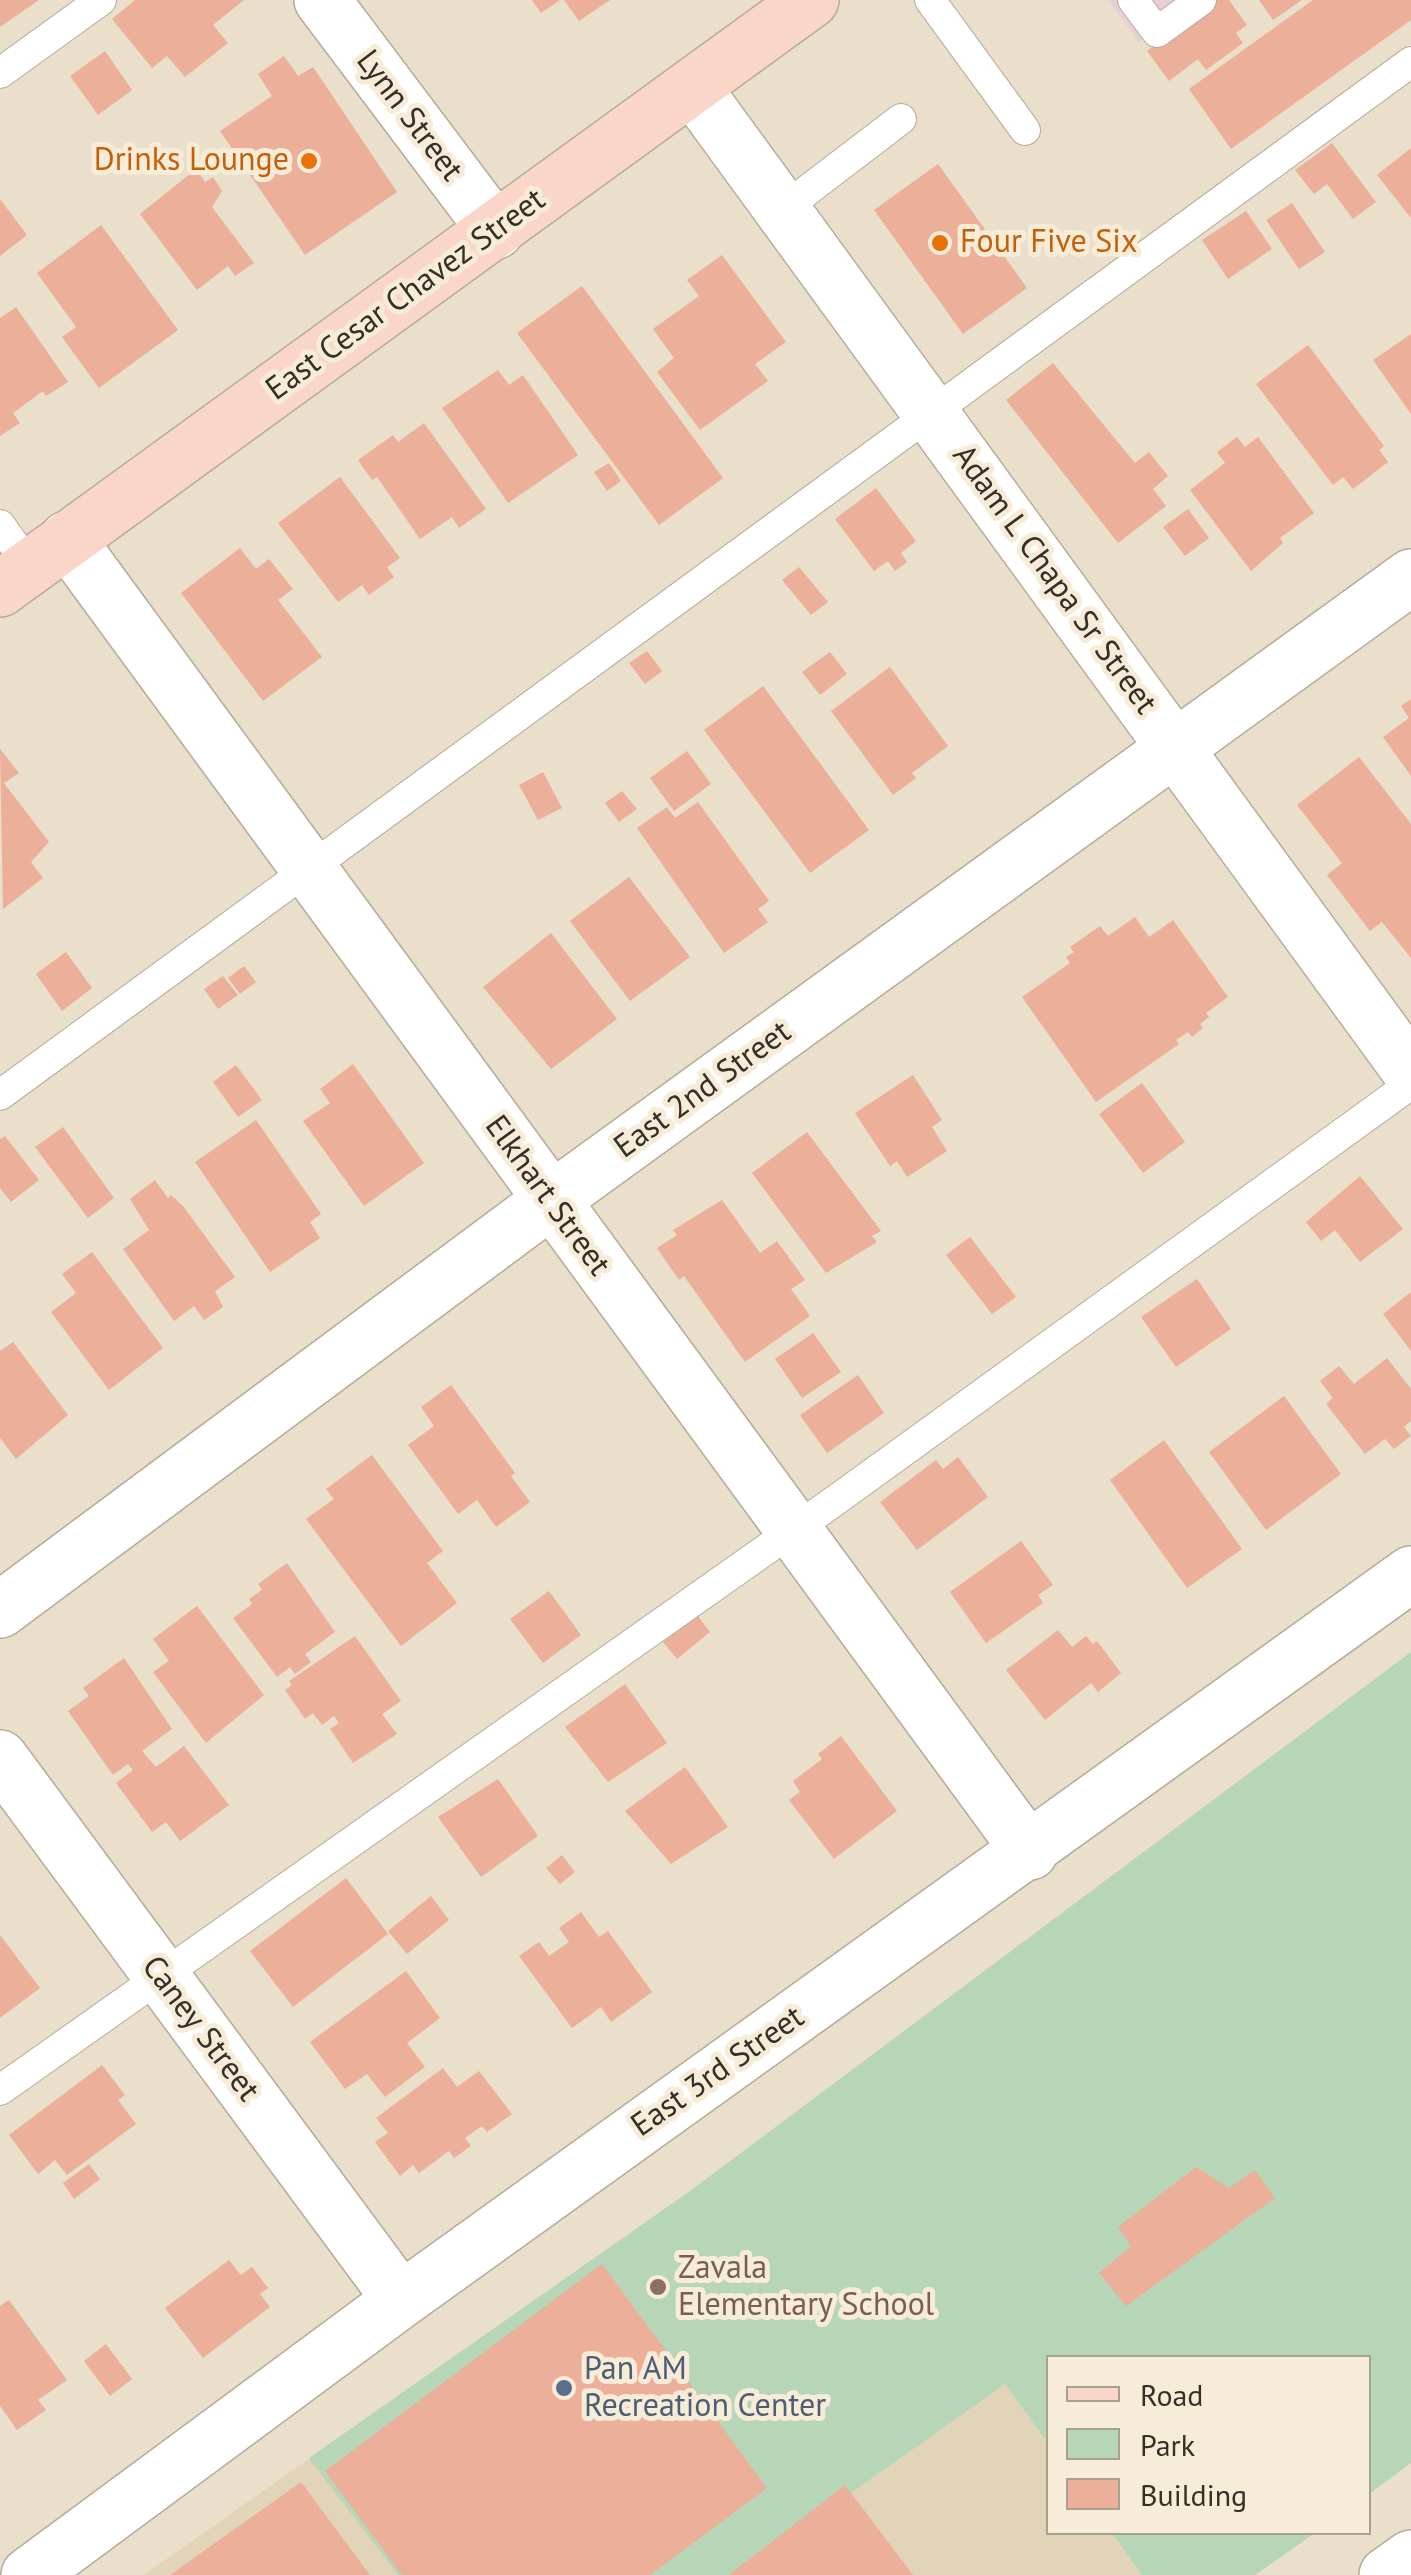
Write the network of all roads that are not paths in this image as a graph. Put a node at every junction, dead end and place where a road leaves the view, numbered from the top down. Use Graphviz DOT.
graph roads {
  1 [pos="101,0"];
  2 [pos="322,0"];
  3 [pos="811,0"];
  4 [pos="930,0"];
  5 [pos="1133,0"];
  6 [pos="1200,0"];
  7 [pos="1411,62"];
  8 [pos="0,73"];
  9 [pos="694,89"];
  10 [pos="900,119"];
  11 [pos="1025,130"];
  12 [pos="782,209"];
  13 [pos="496,231"];
  14 [pos="934,415"];
  15 [pos="24,555"];
  16 [pos="1411,577"];
  17 [pos="1176,749"];
  18 [pos="311,870"];
  19 [pos="1411,1072"];
  20 [pos="1411,1084"];
  21 [pos="0,1096"];
  22 [pos="550,1200"];
  23 [pos="794,1530"];
  24 [pos="1411,1574"];
  25 [pos="0,1610"];
  26 [pos="0,1758"];
  27 [pos="1030,1852"];
  28 [pos="160,1974"];
  29 [pos="0,2090"];
  30 [pos="401,2300"];
  31 [pos="1411,2558"];
  32 [pos="28,2575"];
  33 [pos="1387,2575"];
  1 -- 8 [label="lane"];
  2 -- 13 [label="street, Lynn Street"];
  3 -- 9 [label="main road, East Cesar Chavez Street"];
  4 -- 11 [label="lane"];
  5 -- 6 [label="lane"];
  7 -- 14 [label="lane"];
  9 -- 12 [label="street, Adam L Chapa Sr Street"];
  9 -- 13 [label="main road, East Cesar Chavez Street"];
  10 -- 12 [label="lane"];
  12 -- 14 [label="street, Adam L Chapa Sr Street"];
  13 -- 15 [label="main road, East Cesar Chavez Street"];
  14 -- 17 [label="street, Adam L Chapa Sr Street"];
  14 -- 18 [label="lane"];
  15 -- 18 [label="street, Elkhart Street"];
  16 -- 17 [label="street, East 2nd Street"];
  17 -- 19 [label="street, Adam L Chapa Sr Street"];
  17 -- 22 [label="street, East 2nd Street"];
  18 -- 21 [label="lane"];
  18 -- 22 [label="street, Elkhart Street"];
  20 -- 23 [label="lane"];
  22 -- 23 [label="street, Elkhart Street"];
  22 -- 25 [label="street, East 2nd Street"];
  23 -- 27 [label="street, Elkhart Street"];
  23 -- 28 [label="lane"];
  24 -- 27 [label="street, East 3rd Street"];
  26 -- 28 [label="street, Caney Street"];
  27 -- 30 [label="street, East 3rd Street"];
  28 -- 29 [label="lane"];
  28 -- 30 [label="street, Caney Street"];
  30 -- 32 [label="street, East 3rd Street"];
  31 -- 33 [label="street"];
}
